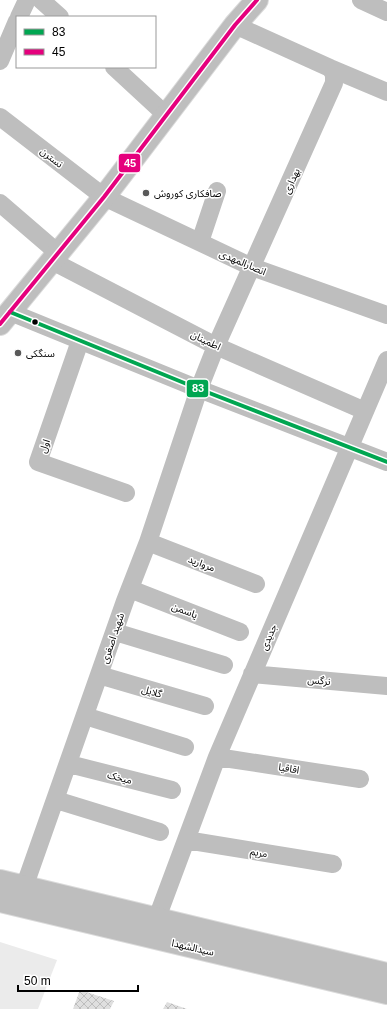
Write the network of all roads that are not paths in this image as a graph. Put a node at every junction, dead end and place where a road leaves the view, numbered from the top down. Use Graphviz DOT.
graph roads {
  1 [pos="27,0"];
  2 [pos="41,0"];
  3 [pos="257,0"];
  4 [pos="361,0"];
  5 [pos="387,12"];
  6 [pos="19,16"];
  7 [pos="59,16"];
  8 [pos="16,23"];
  9 [pos="235,25"];
  10 [pos="0,61"];
  11 [pos="115,68"];
  12 [pos="330,68"];
  13 [pos="387,92"];
  14 [pos="167,116"];
  15 [pos="0,117"];
  16 [pos="216,191"];
  17 [pos="104,197"];
  18 [pos="0,203"];
  19 [pos="200,242"];
  20 [pos="55,257"];
  21 [pos="252,267"];
  22 [pos="387,315"];
  23 [pos="5,318"];
  24 [pos="80,341"];
  25 [pos="216,346"];
  26 [pos="387,360"];
  27 [pos="199,389"];
  28 [pos="365,411"];
  29 [pos="349,448"];
  30 [pos="387,462"];
  31 [pos="126,493"];
  32 [pos="148,542"];
  33 [pos="256,584"];
  34 [pos="130,589"];
  35 [pos="114,632"];
  36 [pos="240,632"];
  37 [pos="224,666"];
  38 [pos="252,674"];
  39 [pos="99,675"];
  40 [pos="387,686"];
  41 [pos="205,706"];
  42 [pos="85,716"];
  43 [pos="185,747"];
  44 [pos="217,757"];
  45 [pos="69,764"];
  46 [pos="360,779"];
  47 [pos="172,790"];
  48 [pos="56,800"];
  49 [pos="160,832"];
  50 [pos="186,840"];
  51 [pos="332,864"];
  52 [pos="0,881"];
  53 [pos="14,897"];
  54 [pos="157,918"];
  55 [pos="387,974"];
  56 [pos="387,993"];
  1 -- 6 [label="street"];
  2 -- 7 [label="street"];
  3 -- 9 [label="main road"];
  4 -- 5 [label="street"];
  8 -- 10 [label="street"];
  9 -- 12 [label="street"];
  9 -- 14 [label="main road"];
  11 -- 14 [label="street"];
  12 -- 13 [label="street"];
  12 -- 21 [label="street, بهداری"];
  14 -- 17 [label="main road"];
  15 -- 17 [label="street, نسترن"];
  16 -- 19 [label="street"];
  17 -- 19 [label="street, انصارالمهدی"];
  17 -- 20 [label="main road"];
  18 -- 20 [label="street, اطمینان"];
  19 -- 21 [label="street, انصارالمهدی"];
  20 -- 23 [label="main road"];
  20 -- 25 [label="street, اطمینان"];
  21 -- 22 [label="street, انصارالمهدی"];
  21 -- 25 [label="street, بهداری"];
  23 -- 24 [label="street"];
  24 -- 27 [label="street"];
  24 -- 31 [label="street, اول"];
  25 -- 27 [label="street, بهداری"];
  25 -- 28 [label="street, اطمینان"];
  26 -- 28 [label="street, جدیدی"];
  27 -- 29 [label="street"];
  27 -- 32 [label="street, شهید اصغری"];
  28 -- 29 [label="street, جدیدی"];
  29 -- 30 [label="street"];
  29 -- 38 [label="street, جدیدی"];
  32 -- 33 [label="street, مروارید"];
  32 -- 34 [label="street, شهید اصغری"];
  34 -- 35 [label="street, شهید اصغری"];
  34 -- 36 [label="street, یاسمن"];
  35 -- 37 [label="street"];
  35 -- 39 [label="street, شهید اصغری"];
  38 -- 40 [label="street, نرگس"];
  38 -- 44 [label="street, جدیدی"];
  39 -- 41 [label="street, گلایل"];
  39 -- 42 [label="street, شهید اصغری"];
  42 -- 43 [label="street"];
  42 -- 45 [label="street, شهید اصغری"];
  44 -- 46 [label="street, اقاقیا"];
  44 -- 50 [label="street, جدیدی"];
  45 -- 47 [label="street, میخک"];
  45 -- 48 [label="street, شهید اصغری"];
  48 -- 49 [label="street"];
  48 -- 53 [label="street, شهید اصغری"];
  50 -- 51 [label="street, مریم"];
  50 -- 54 [label="street, جدیدی"];
  52 -- 53 [label="main road, سیدالشهدا"];
  53 -- 54 [label="main road, سیدالشهدا"];
  53 -- 56 [label="main road, سیدالشهدا"];
  54 -- 55 [label="main road, سیدالشهدا"];
}
